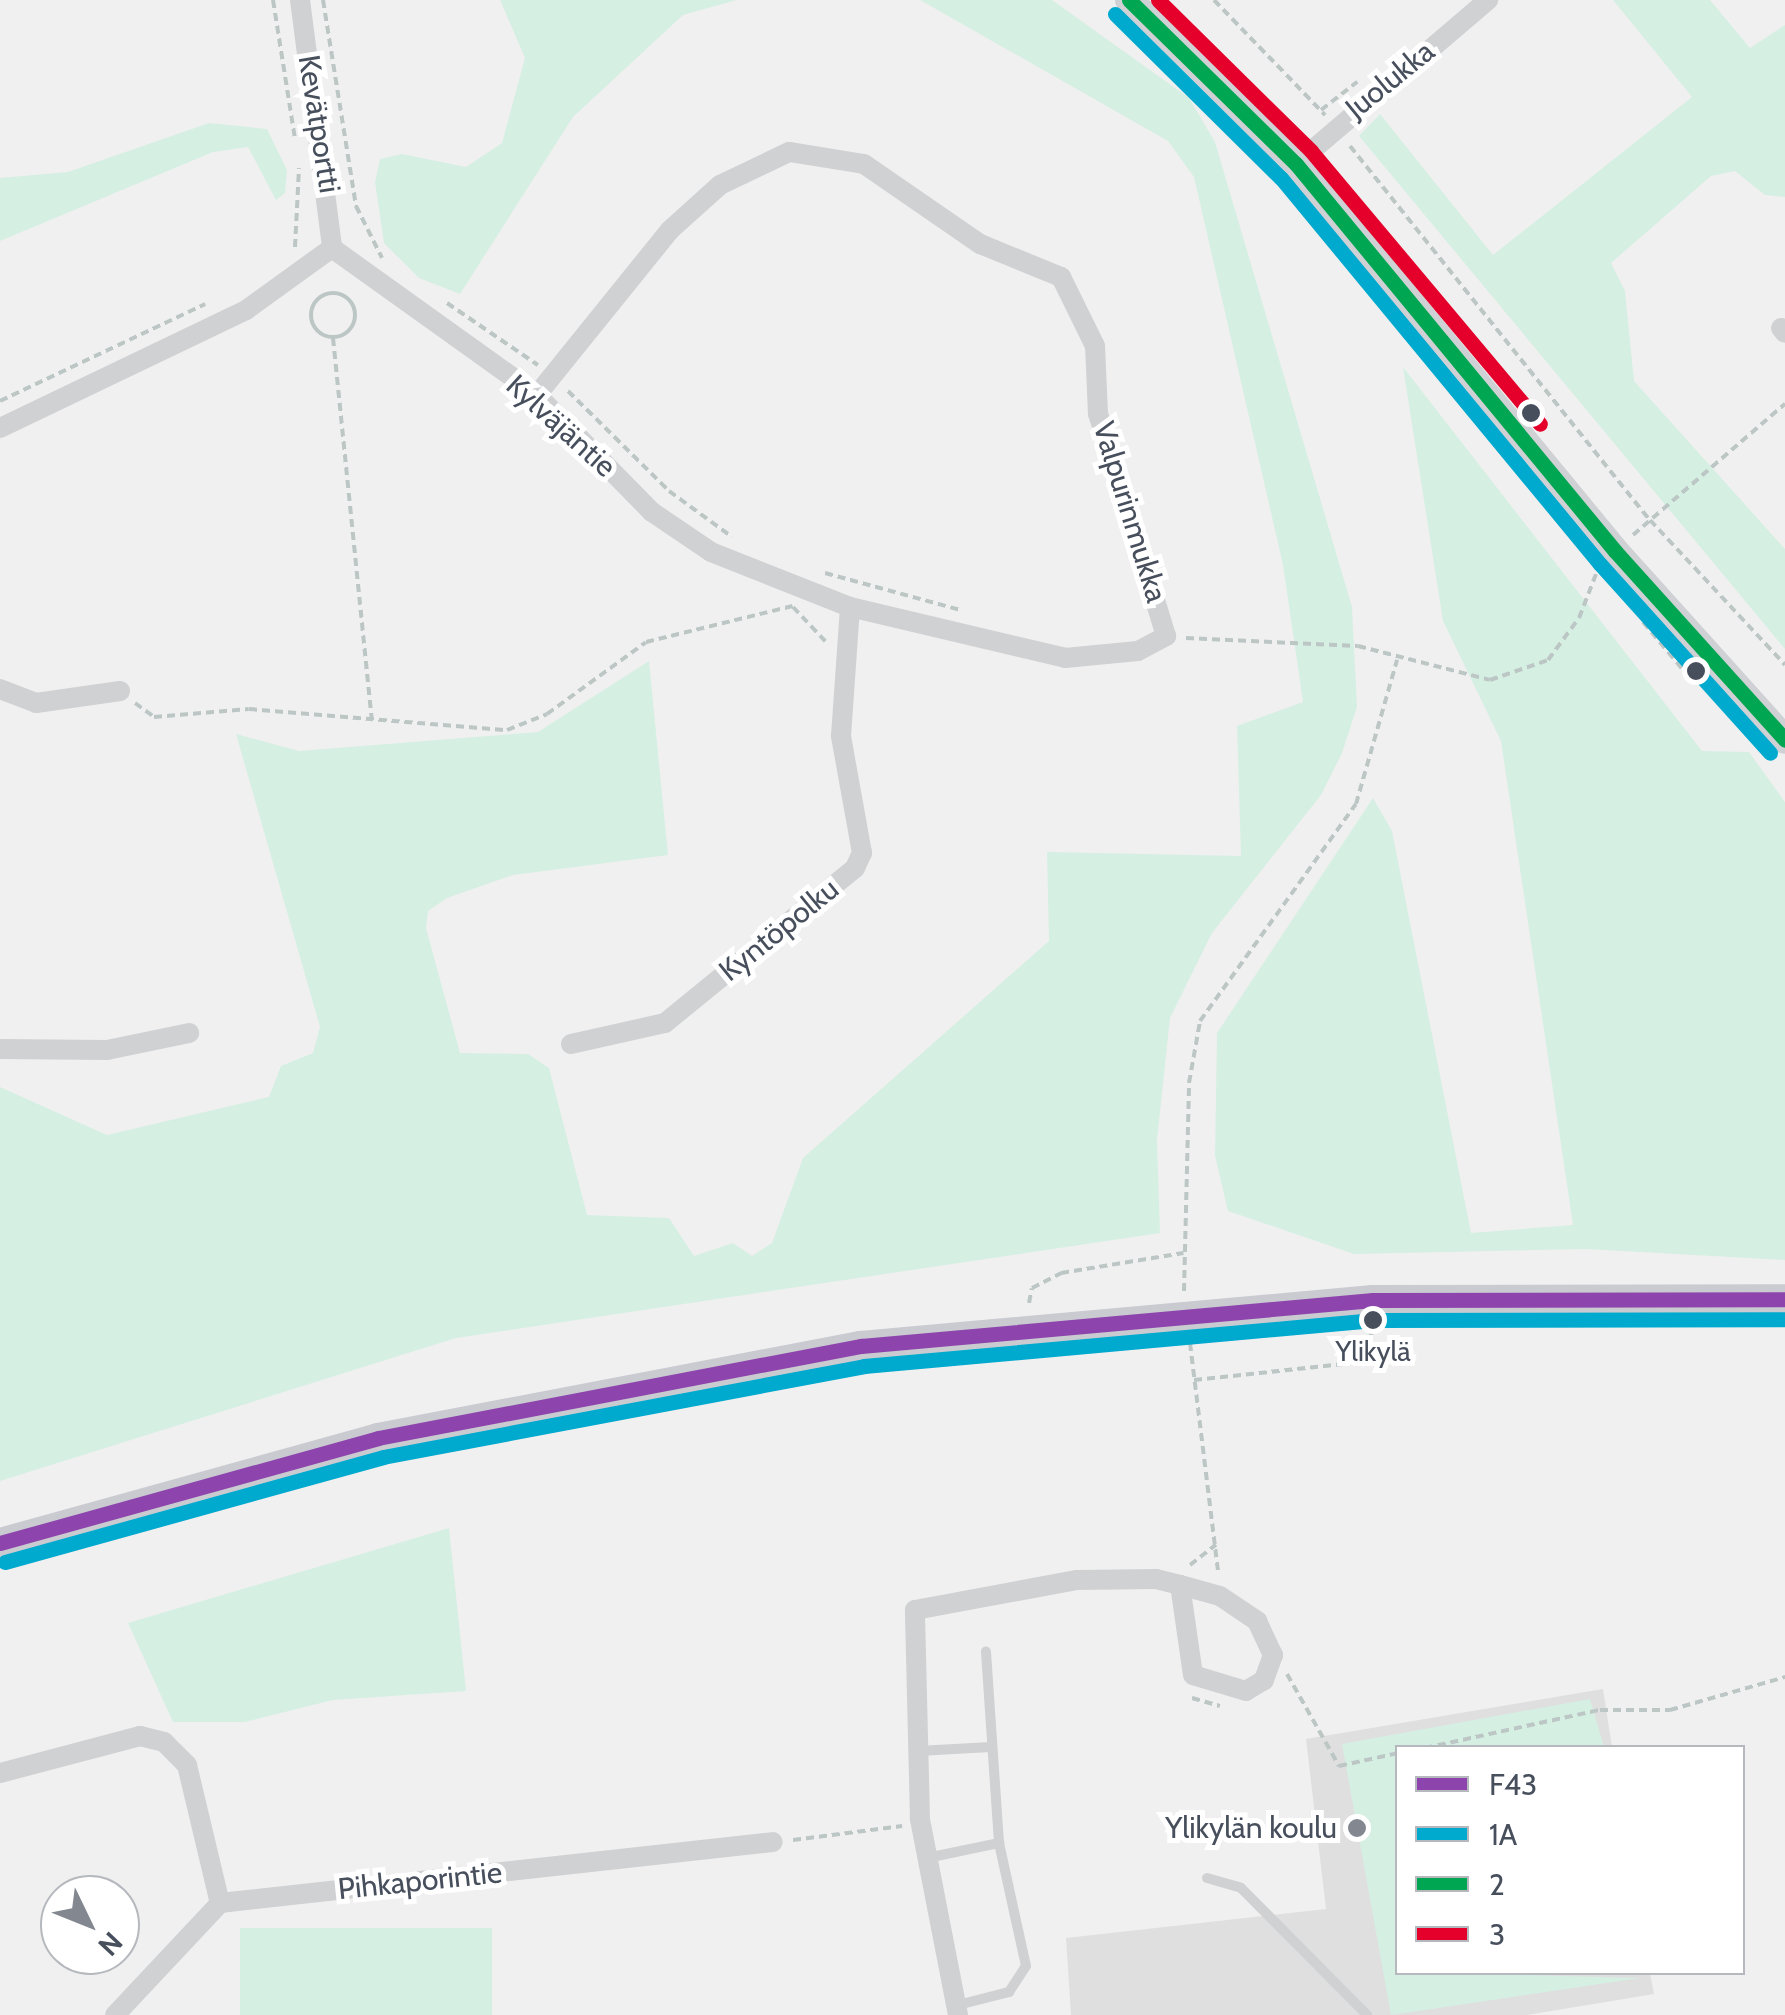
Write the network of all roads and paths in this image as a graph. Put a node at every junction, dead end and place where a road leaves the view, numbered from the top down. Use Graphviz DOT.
graph roads {
  1 [pos="274,0"];
  2 [pos="300,0"];
  3 [pos="323,0"];
  4 [pos="1129,0"];
  5 [pos="1214,0"];
  6 [pos="1488,0"];
  7 [pos="1333,126"];
  8 [pos="296,146"];
  9 [pos="1296,164"];
  10 [pos="299,165"];
  11 [pos="332,248"];
  12 [pos="291,254"];
  13 [pos="395,268"];
  14 [pos="436,296"];
  15 [pos="218,299"];
  16 [pos="333,338"];
  17 [pos="554,378"];
  18 [pos="538,396"];
  19 [pos="0,401"];
  20 [pos="1785,404"];
  21 [pos="0,428"];
  22 [pos="1650,520"];
  23 [pos="750,544"];
  24 [pos="1615,551"];
  25 [pos="794,598"];
  26 [pos="850,606"];
  27 [pos="969,612"];
  28 [pos="1166,636"];
  29 [pos="840,656"];
  30 [pos="1397,660"];
  31 [pos="1785,666"];
  32 [pos="0,690"];
  33 [pos="120,691"];
  34 [pos="372,719"];
  35 [pos="1785,740"];
  36 [pos="189,1032"];
  37 [pos="571,1044"];
  38 [pos="0,1049"];
  39 [pos="1182,1254"];
  40 [pos="1184,1290"];
  41 [pos="1785,1299"];
  42 [pos="1029,1303"];
  43 [pos="1188,1331"];
  44 [pos="1374,1331"];
  45 [pos="1194,1380"];
  46 [pos="0,1543"];
  47 [pos="1216,1546"];
  48 [pos="1176,1584"];
  49 [pos="1220,1596"];
  50 [pos="986,1651"];
  51 [pos="1273,1655"];
  52 [pos="1785,1676"];
  53 [pos="1439,1745"];
  54 [pos="991,1747"];
  55 [pos="918,1751"];
  56 [pos="1395,1755"];
  57 [pos="0,1773"];
  58 [pos="920,1818"];
  59 [pos="773,1842"];
  60 [pos="999,1843"];
  61 [pos="927,1858"];
  62 [pos="1207,1878"];
  63 [pos="220,1902"];
  64 [pos="958,2010"];
  65 [pos="114,2015"];
  66 [pos="1368,2015"];
  1 -- 8 [label="path"];
  2 -- 11 [label="street, Kevätportti"];
  3 -- 13 [label="path"];
  4 -- 9 [label="street"];
  5 -- 7 [label="path"];
  6 -- 7 [label="street, Juolukka"];
  7 -- 9 [label="street, Juolukka"];
  7 -- 22 [label="path"];
  9 -- 24 [label="street"];
  10 -- 12 [label="path"];
  11 -- 18 [label="street, Kylväjäntie"];
  11 -- 21 [label="street"];
  14 -- 17 [label="path"];
  15 -- 19 [label="path"];
  16 -- 16 [label="path"];
  16 -- 34 [label="path"];
  17 -- 18 [label="street, Valpurinmukka"];
  17 -- 23 [label="path"];
  17 -- 28 [label="street, Valpurinmukka"];
  18 -- 25 [label="street, Kylväjäntie"];
  20 -- 22 [label="path"];
  22 -- 24 [label="path"];
  22 -- 31 [label="path"];
  24 -- 30 [label="path"];
  24 -- 35 [label="street"];
  25 -- 26 [label="street, Kylväjäntie"];
  25 -- 27 [label="path"];
  25 -- 29 [label="path"];
  25 -- 34 [label="path"];
  26 -- 28 [label="street, Kylväjäntie"];
  26 -- 29 [label="street, Kyntöpolku"];
  28 -- 30 [label="path"];
  29 -- 37 [label="street, Kyntöpolku"];
  30 -- 39 [label="path"];
  32 -- 33 [label="street"];
  33 -- 34 [label="path"];
  36 -- 38 [label="street"];
  39 -- 40 [label="path"];
  39 -- 42 [label="path"];
  41 -- 46 [label="main road"];
  43 -- 45 [label="path"];
  44 -- 45 [label="path"];
  45 -- 47 [label="path"];
  47 -- 48 [label="path"];
  47 -- 49 [label="path"];
  48 -- 49 [label="street"];
  48 -- 51 [label="street"];
  48 -- 55 [label="street"];
  49 -- 51 [label="street"];
  50 -- 54 [label="lane"];
  51 -- 56 [label="path"];
  52 -- 53 [label="path"];
  54 -- 55 [label="lane"];
  54 -- 60 [label="lane"];
  55 -- 58 [label="street"];
  57 -- 63 [label="street"];
  58 -- 59 [label="path"];
  58 -- 61 [label="street"];
  59 -- 63 [label="street, Pihkaporintie"];
  60 -- 61 [label="lane"];
  60 -- 64 [label="lane"];
  61 -- 64 [label="street"];
  62 -- 66 [label="lane"];
  63 -- 65 [label="street"];
}
